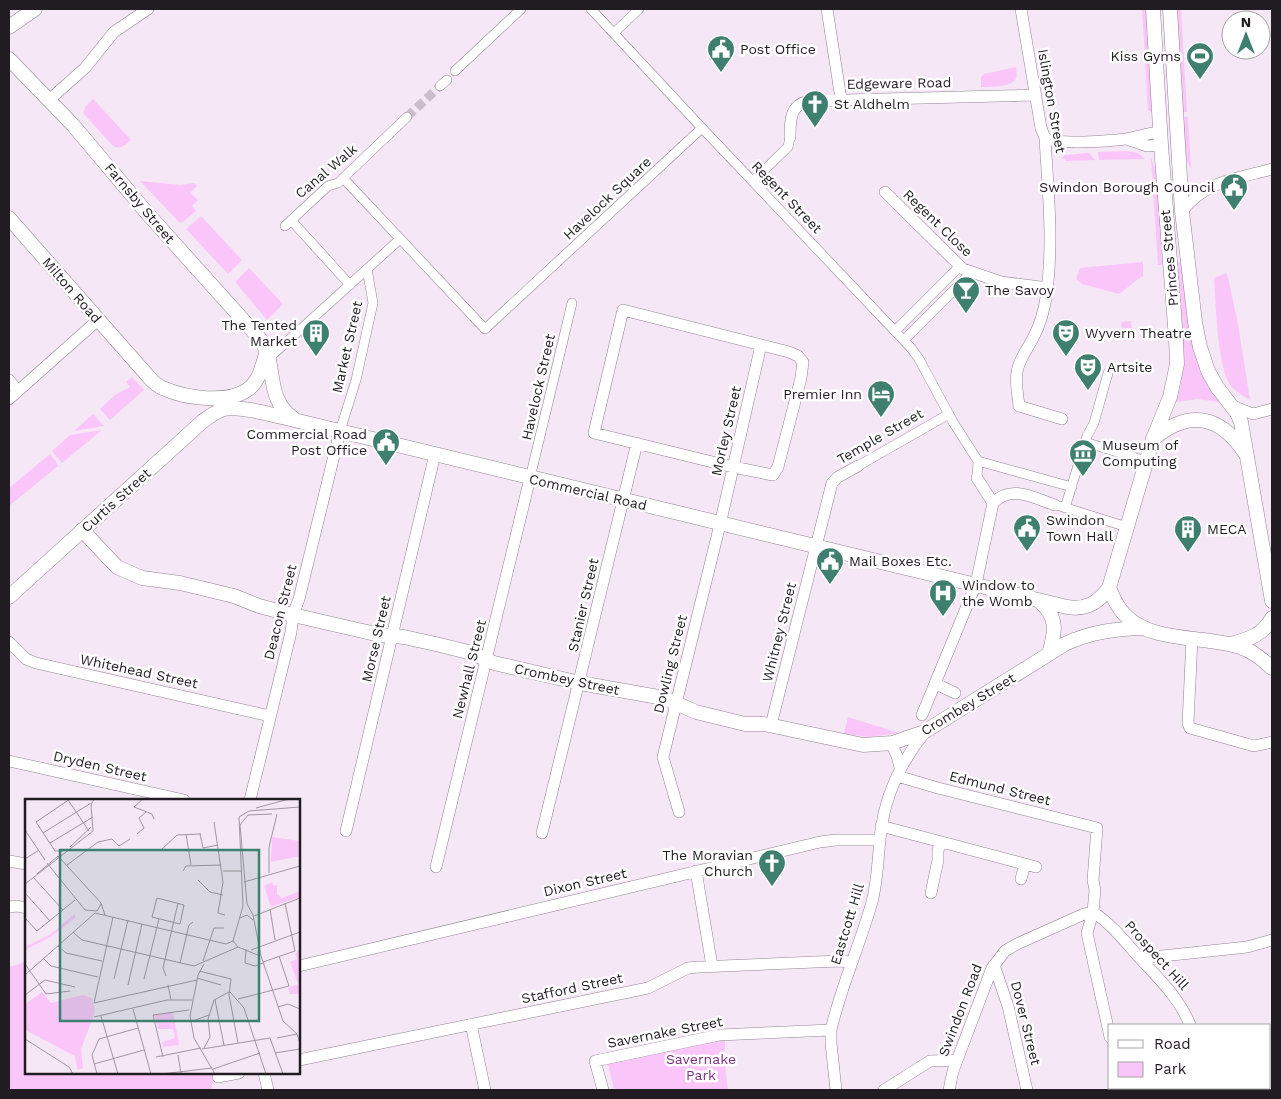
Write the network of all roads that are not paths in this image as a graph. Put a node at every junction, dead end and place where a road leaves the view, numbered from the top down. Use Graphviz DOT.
graph roads {
  1 [pos="27,9"];
  2 [pos="35,9"];
  3 [pos="148,9"];
  4 [pos="521,9"];
  5 [pos="591,9"];
  6 [pos="639,9"];
  7 [pos="827,9"];
  8 [pos="1021,9"];
  9 [pos="1153,9"];
  10 [pos="1170,9"];
  11 [pos="9,14"];
  12 [pos="9,27"];
  13 [pos="614,33"];
  14 [pos="9,60"];
  15 [pos="455,71"];
  16 [pos="1036,95"];
  17 [pos="841,99"];
  18 [pos="49,100"];
  19 [pos="407,118"];
  20 [pos="702,128"];
  21 [pos="790,137"];
  22 [pos="1177,137"];
  23 [pos="1046,138"];
  24 [pos="1160,138"];
  25 [pos="1272,169"];
  26 [pos="342,178"];
  27 [pos="752,181"];
  28 [pos="885,192"];
  29 [pos="1182,211"];
  30 [pos="9,218"];
  31 [pos="400,239"];
  32 [pos="960,266"];
  33 [pos="367,269"];
  34 [pos="972,272"];
  35 [pos="348,287"];
  36 [pos="1048,288"];
  37 [pos="572,303"];
  38 [pos="98,320"];
  39 [pos="895,331"];
  40 [pos="904,340"];
  41 [pos="761,345"];
  42 [pos="268,354"];
  43 [pos="1108,373"];
  44 [pos="9,380"];
  45 [pos="18,390"];
  46 [pos="196,397"];
  47 [pos="9,399"];
  48 [pos="1233,406"];
  49 [pos="1272,409"];
  50 [pos="949,414"];
  51 [pos="1259,414"];
  52 [pos="1062,419"];
  53 [pos="294,420"];
  54 [pos="203,421"];
  55 [pos="1243,430"];
  56 [pos="340,431"];
  57 [pos="1153,439"];
  58 [pos="1085,442"];
  59 [pos="637,443"];
  60 [pos="435,454"];
  61 [pos="1247,455"];
  62 [pos="978,461"];
  63 [pos="1146,461"];
  64 [pos="858,466"];
  65 [pos="733,467"];
  66 [pos="530,478"];
  67 [pos="977,478"];
  68 [pos="1072,487"];
  69 [pos="624,500"];
  70 [pos="993,503"];
  71 [pos="1060,507"];
  72 [pos="720,523"];
  73 [pos="1127,526"];
  74 [pos="82,530"];
  75 [pos="816,546"];
  76 [pos="976,584"];
  77 [pos="1109,588"];
  78 [pos="9,597"];
  79 [pos="1272,600"];
  80 [pos="1039,601"];
  81 [pos="293,615"];
  82 [pos="1272,618"];
  83 [pos="1142,628"];
  84 [pos="392,636"];
  85 [pos="1192,639"];
  86 [pos="9,642"];
  87 [pos="1230,644"];
  88 [pos="1049,654"];
  89 [pos="487,660"];
  90 [pos="1272,668"];
  91 [pos="580,683"];
  92 [pos="936,684"];
  93 [pos="955,693"];
  94 [pos="676,703"];
  95 [pos="922,715"];
  96 [pos="270,716"];
  97 [pos="771,725"];
  98 [pos="927,730"];
  99 [pos="1272,742"];
  100 [pos="890,743"];
  101 [pos="9,761"];
  102 [pos="898,771"];
  103 [pos="180,799"];
  104 [pos="250,799"];
  105 [pos="679,812"];
  106 [pos="881,826"];
  107 [pos="346,831"];
  108 [pos="542,833"];
  109 [pos="880,840"];
  110 [pos="940,842"];
  111 [pos="9,861"];
  112 [pos="25,864"];
  113 [pos="436,868"];
  114 [pos="696,871"];
  115 [pos="1021,879"];
  116 [pos="931,893"];
  117 [pos="9,907"];
  118 [pos="25,908"];
  119 [pos="1093,912"];
  120 [pos="1272,940"];
  121 [pos="1142,960"];
  122 [pos="852,962"];
  123 [pos="994,965"];
  124 [pos="300,966"];
  125 [pos="712,966"];
  126 [pos="471,1024"];
  127 [pos="1190,1024"];
  128 [pos="1108,1028"];
  129 [pos="831,1030"];
  130 [pos="300,1060"];
  131 [pos="957,1060"];
  132 [pos="234,1074"];
  133 [pos="264,1074"];
  134 [pos="218,1077"];
  135 [pos="268,1090"];
  136 [pos="486,1090"];
  137 [pos="603,1090"];
  138 [pos="836,1090"];
  139 [pos="884,1090"];
  140 [pos="949,1090"];
  141 [pos="1026,1090"];
  1 -- 11 [label="street"];
  2 -- 12 [label="street"];
  3 -- 18 [label="street"];
  4 -- 15 [label="street"];
  5 -- 13 [label="street, Regent Street"];
  6 -- 13 [label="street"];
  7 -- 17 [label="street"];
  8 -- 16 [label="street, Islington Street"];
  9 -- 24 [label="street, Princes Street"];
  10 -- 22 [label="street, Princes Street"];
  13 -- 20 [label="street, Regent Street"];
  14 -- 18 [label="street, Farnsby Street"];
  16 -- 17 [label="street, Edgeware Road"];
  16 -- 23 [label="street, Islington Street"];
  17 -- 21 [label="street, Edgeware Road"];
  18 -- 42 [label="street, Farnsby Street"];
  19 -- 26 [label="street, Canal Walk"];
  20 -- 27 [label="street, Regent Street"];
  20 -- 31 [label="street, Havelock Square"];
  21 -- 27 [label="street, Edgeware Road"];
  22 -- 24 [label="street"];
  22 -- 29 [label="street, Princes Street"];
  23 -- 24 [label="street"];
  23 -- 36 [label="street, Islington Street"];
  24 -- 57 [label="street, Princes Street"];
  25 -- 29 [label="street"];
  26 -- 31 [label="street"];
  26 -- 35 [label="street, Canal Walk"];
  27 -- 39 [label="street, Regent Street"];
  28 -- 32 [label="street, Regent Close"];
  29 -- 48 [label="street, Princes Street"];
  30 -- 38 [label="street, Milton Road"];
  31 -- 33 [label="street, Market Street"];
  32 -- 34 [label="street, Regent Close"];
  32 -- 39 [label="street"];
  33 -- 35 [label="street, Market Street"];
  33 -- 56 [label="street, Market Street"];
  34 -- 36 [label="street, Regent Close"];
  34 -- 40 [label="street, Regent Close"];
  35 -- 42 [label="street, Market Street"];
  36 -- 52 [label="street, Islington Street"];
  37 -- 66 [label="street, Havelock Street"];
  38 -- 45 [label="street"];
  38 -- 46 [label="street, Milton Road"];
  39 -- 40 [label="street, Regent Street"];
  40 -- 50 [label="street, Regent Street"];
  41 -- 59 [label="street"];
  41 -- 65 [label="street, Morley Street"];
  41 -- 65 [label="street"];
  42 -- 46 [label="street"];
  42 -- 53 [label="street, Farnsby Street"];
  43 -- 58 [label="street"];
  44 -- 45 [label="street"];
  45 -- 47 [label="street"];
  46 -- 54 [label="street"];
  48 -- 51 [label="street"];
  48 -- 55 [label="street, Princes Street"];
  49 -- 51 [label="street"];
  50 -- 62 [label="street, Regent Street"];
  50 -- 64 [label="street, Temple Street"];
  51 -- 55 [label="street"];
  53 -- 54 [label="street, Commercial Road"];
  53 -- 56 [label="street, Commercial Road"];
  54 -- 74 [label="street, Curtis Street"];
  55 -- 61 [label="street, Princes Street"];
  56 -- 60 [label="street, Commercial Road"];
  56 -- 81 [label="street, Deacon Street"];
  57 -- 61 [label="street"];
  57 -- 63 [label="street, Princes Street"];
  58 -- 63 [label="street"];
  58 -- 68 [label="street"];
  59 -- 65 [label="street"];
  59 -- 69 [label="street, Stanier Street"];
  60 -- 66 [label="street, Commercial Road"];
  60 -- 84 [label="street, Morse Street"];
  61 -- 79 [label="street, Princes Street"];
  62 -- 67 [label="street"];
  62 -- 68 [label="street"];
  63 -- 73 [label="street, Princes Street"];
  64 -- 75 [label="street, Temple Street"];
  65 -- 72 [label="street, Morley Street"];
  66 -- 69 [label="street, Commercial Road"];
  66 -- 89 [label="street, Newhall Street"];
  67 -- 70 [label="street"];
  68 -- 71 [label="street"];
  69 -- 72 [label="street, Commercial Road"];
  69 -- 91 [label="street, Stanier Street"];
  70 -- 71 [label="street"];
  70 -- 76 [label="street"];
  71 -- 73 [label="street"];
  72 -- 75 [label="street, Commercial Road"];
  72 -- 94 [label="street, Dowling Street"];
  73 -- 77 [label="street, Princes Street"];
  74 -- 78 [label="street, Curtis Street"];
  74 -- 81 [label="street, Crombey Street"];
  75 -- 76 [label="street, Commercial Road"];
  75 -- 97 [label="street, Whitney Street"];
  76 -- 80 [label="street, Commercial Road"];
  76 -- 92 [label="street"];
  77 -- 80 [label="street, Commercial Road"];
  77 -- 83 [label="street"];
  80 -- 88 [label="street"];
  81 -- 84 [label="street, Crombey Street"];
  81 -- 96 [label="street, Deacon Street"];
  82 -- 87 [label="street"];
  83 -- 85 [label="street"];
  83 -- 88 [label="street, Crombey Street"];
  84 -- 89 [label="street, Crombey Street"];
  84 -- 107 [label="street, Morse Street"];
  85 -- 87 [label="street"];
  85 -- 99 [label="street"];
  86 -- 96 [label="street, Whitehead Street"];
  87 -- 90 [label="street"];
  88 -- 98 [label="street, Crombey Street"];
  89 -- 91 [label="street, Crombey Street"];
  89 -- 113 [label="street, Newhall Street"];
  91 -- 94 [label="street, Crombey Street"];
  91 -- 108 [label="street, Stanier Street"];
  92 -- 93 [label="street"];
  92 -- 95 [label="street"];
  94 -- 97 [label="street, Crombey Street"];
  94 -- 105 [label="street, Dowling Street"];
  96 -- 104 [label="street, Deacon Street"];
  97 -- 100 [label="street, Crombey Street"];
  98 -- 100 [label="street, Crombey Street"];
  98 -- 102 [label="street, Eastcott Hill"];
  100 -- 102 [label="street"];
  101 -- 103 [label="street, Dryden Street"];
  102 -- 106 [label="street, Eastcott Hill"];
  102 -- 119 [label="street, Edmund Street"];
  106 -- 109 [label="street, Eastcott Hill"];
  106 -- 110 [label="street"];
  109 -- 114 [label="street, Dixon Street"];
  109 -- 122 [label="street, Eastcott Hill"];
  110 -- 115 [label="street"];
  110 -- 116 [label="street"];
  111 -- 112 [label="street"];
  114 -- 124 [label="street, Dixon Street"];
  114 -- 125 [label="street"];
  117 -- 118 [label="street"];
  119 -- 121 [label="street, Prospect Hill"];
  119 -- 123 [label="street, Swindon Road"];
  119 -- 128 [label="street"];
  120 -- 121 [label="street"];
  121 -- 127 [label="street, Prospect Hill"];
  122 -- 125 [label="street, Stafford Street"];
  122 -- 129 [label="street, Eastcott Hill"];
  123 -- 131 [label="street, Swindon Road"];
  123 -- 141 [label="street, Dover Street"];
  125 -- 126 [label="street, Stafford Street"];
  126 -- 130 [label="street, Stafford Street"];
  126 -- 136 [label="street"];
  129 -- 137 [label="street, Savernake Street"];
  129 -- 138 [label="street, Eastcott Hill"];
  131 -- 139 [label="street"];
  131 -- 140 [label="street, Swindon Road"];
  132 -- 134 [label="street"];
  133 -- 135 [label="street"];
}
